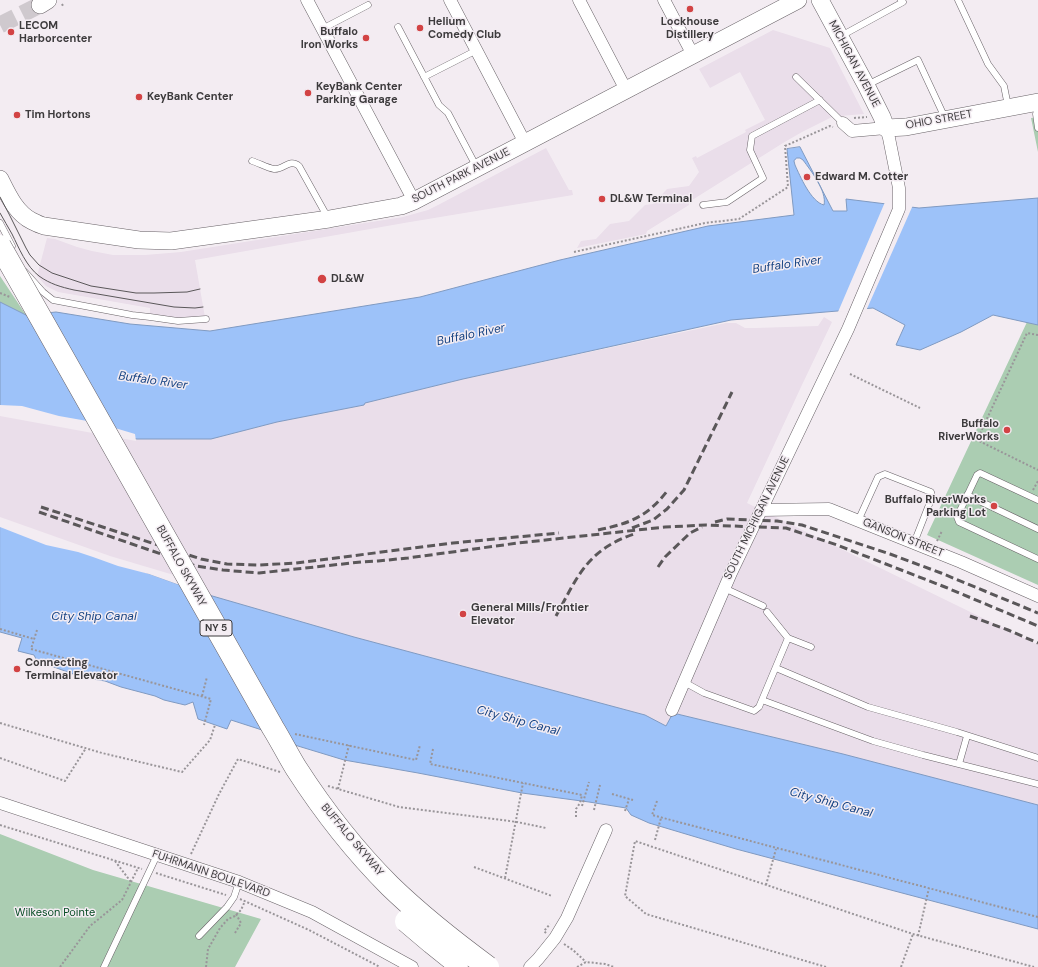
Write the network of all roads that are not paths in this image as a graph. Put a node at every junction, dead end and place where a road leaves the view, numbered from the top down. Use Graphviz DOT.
graph roads {
  1 [pos="307,0"];
  2 [pos="450,0"];
  3 [pos="579,0"];
  4 [pos="664,0"];
  5 [pos="798,0"];
  6 [pos="820,0"];
  7 [pos="901,0"];
  8 [pos="958,0"];
  9 [pos="368,5"];
  10 [pos="398,27"];
  11 [pos="322,29"];
  12 [pos="840,37"];
  13 [pos="477,50"];
  14 [pos="693,55"];
  15 [pos="424,77"];
  16 [pos="796,78"];
  17 [pos="866,86"];
  18 [pos="626,90"];
  19 [pos="820,100"];
  20 [pos="1038,102"];
  21 [pos="1009,108"];
  22 [pos="1038,108"];
  23 [pos="946,119"];
  24 [pos="849,120"];
  25 [pos="886,128"];
  26 [pos="1038,128"];
  27 [pos="525,142"];
  28 [pos="252,161"];
  29 [pos="477,168"];
  30 [pos="0,179"];
  31 [pos="414,200"];
  32 [pos="703,205"];
  33 [pos="329,220"];
  34 [pos="0,223"];
  35 [pos="7,248"];
  36 [pos="20,264"];
  37 [pos="3,286"];
  38 [pos="206,319"];
  39 [pos="967,495"];
  40 [pos="1038,500"];
  41 [pos="761,510"];
  42 [pos="858,521"];
  43 [pos="1038,529"];
  44 [pos="914,543"];
  45 [pos="1038,559"];
  46 [pos="724,588"];
  47 [pos="1038,596"];
  48 [pos="763,606"];
  49 [pos="767,612"];
  50 [pos="788,638"];
  51 [pos="811,647"];
  52 [pos="776,668"];
  53 [pos="684,682"];
  54 [pos="762,700"];
  55 [pos="672,710"];
  56 [pos="967,736"];
  57 [pos="1038,758"];
  58 [pos="959,764"];
  59 [pos="1038,784"];
  60 [pos="0,803"];
  61 [pos="606,830"];
  62 [pos="157,855"];
  63 [pos="239,882"];
  64 [pos="199,936"];
  65 [pos="104,967"];
  66 [pos="412,967"];
  67 [pos="463,967"];
  68 [pos="488,967"];
  69 [pos="530,967"];
  1 -- 11 [label="street"];
  2 -- 13 [label="street"];
  3 -- 18 [label="street"];
  4 -- 14 [label="street"];
  5 -- 14 [label="street, SOUTH PARK AVENUE"];
  6 -- 12 [label="street, MICHIGAN AVENUE"];
  7 -- 12 [label="lane"];
  8 -- 21 [label="lane"];
  9 -- 11 [label="lane"];
  10 -- 15 [label="lane"];
  11 -- 31 [label="street"];
  12 -- 17 [label="street, MICHIGAN AVENUE"];
  13 -- 15 [label="lane"];
  13 -- 27 [label="street"];
  14 -- 18 [label="street, SOUTH PARK AVENUE"];
  15 -- 29 [label="lane"];
  16 -- 19 [label="lane"];
  17 -- 23 [label="lane"];
  17 -- 25 [label="street, MICHIGAN AVENUE"];
  18 -- 27 [label="street, SOUTH PARK AVENUE"];
  19 -- 24 [label="lane"];
  19 -- 32 [label="lane"];
  20 -- 21 [label="street, OHIO STREET"];
  21 -- 23 [label="street, OHIO STREET"];
  22 -- 26 [label="lane"];
  23 -- 25 [label="street, OHIO STREET"];
  24 -- 25 [label="street, OHIO STREET"];
  25 -- 41 [label="street, SOUTH MICHIGAN AVENUE"];
  27 -- 29 [label="street, SOUTH PARK AVENUE"];
  28 -- 33 [label="lane"];
  29 -- 31 [label="street, SOUTH PARK AVENUE"];
  30 -- 33 [label="street, SOUTH PARK AVENUE"];
  31 -- 33 [label="street, SOUTH PARK AVENUE"];
  34 -- 35 [label="lane"];
  35 -- 68 [label="highway, BUFFALO SKYWAY / NY 5, bridge"];
  36 -- 38 [label="lane"];
  37 -- 67 [label="highway, BUFFALO SKYWAY / NY 5, bridge"];
  39 -- 40 [label="lane"];
  39 -- 43 [label="lane"];
  39 -- 45 [label="lane"];
  41 -- 42 [label="street, GANSON STREET"];
  41 -- 46 [label="street, SOUTH MICHIGAN AVENUE"];
  42 -- 44 [label="street, GANSON STREET"];
  42 -- 44 [label="lane"];
  44 -- 47 [label="street, GANSON STREET"];
  46 -- 48 [label="lane"];
  46 -- 53 [label="street, SOUTH MICHIGAN AVENUE"];
  49 -- 50 [label="lane"];
  50 -- 51 [label="lane"];
  50 -- 52 [label="lane"];
  52 -- 54 [label="lane"];
  52 -- 56 [label="lane"];
  53 -- 54 [label="lane"];
  53 -- 55 [label="street, SOUTH MICHIGAN AVENUE"];
  54 -- 58 [label="lane"];
  56 -- 57 [label="lane"];
  56 -- 58 [label="lane"];
  58 -- 59 [label="lane"];
  60 -- 62 [label="street, FUHRMANN BOULEVARD"];
  61 -- 69 [label="street"];
  62 -- 63 [label="street, FUHRMANN BOULEVARD"];
  62 -- 65 [label="lane"];
  63 -- 64 [label="lane"];
  63 -- 66 [label="street, FUHRMANN BOULEVARD"];
}
